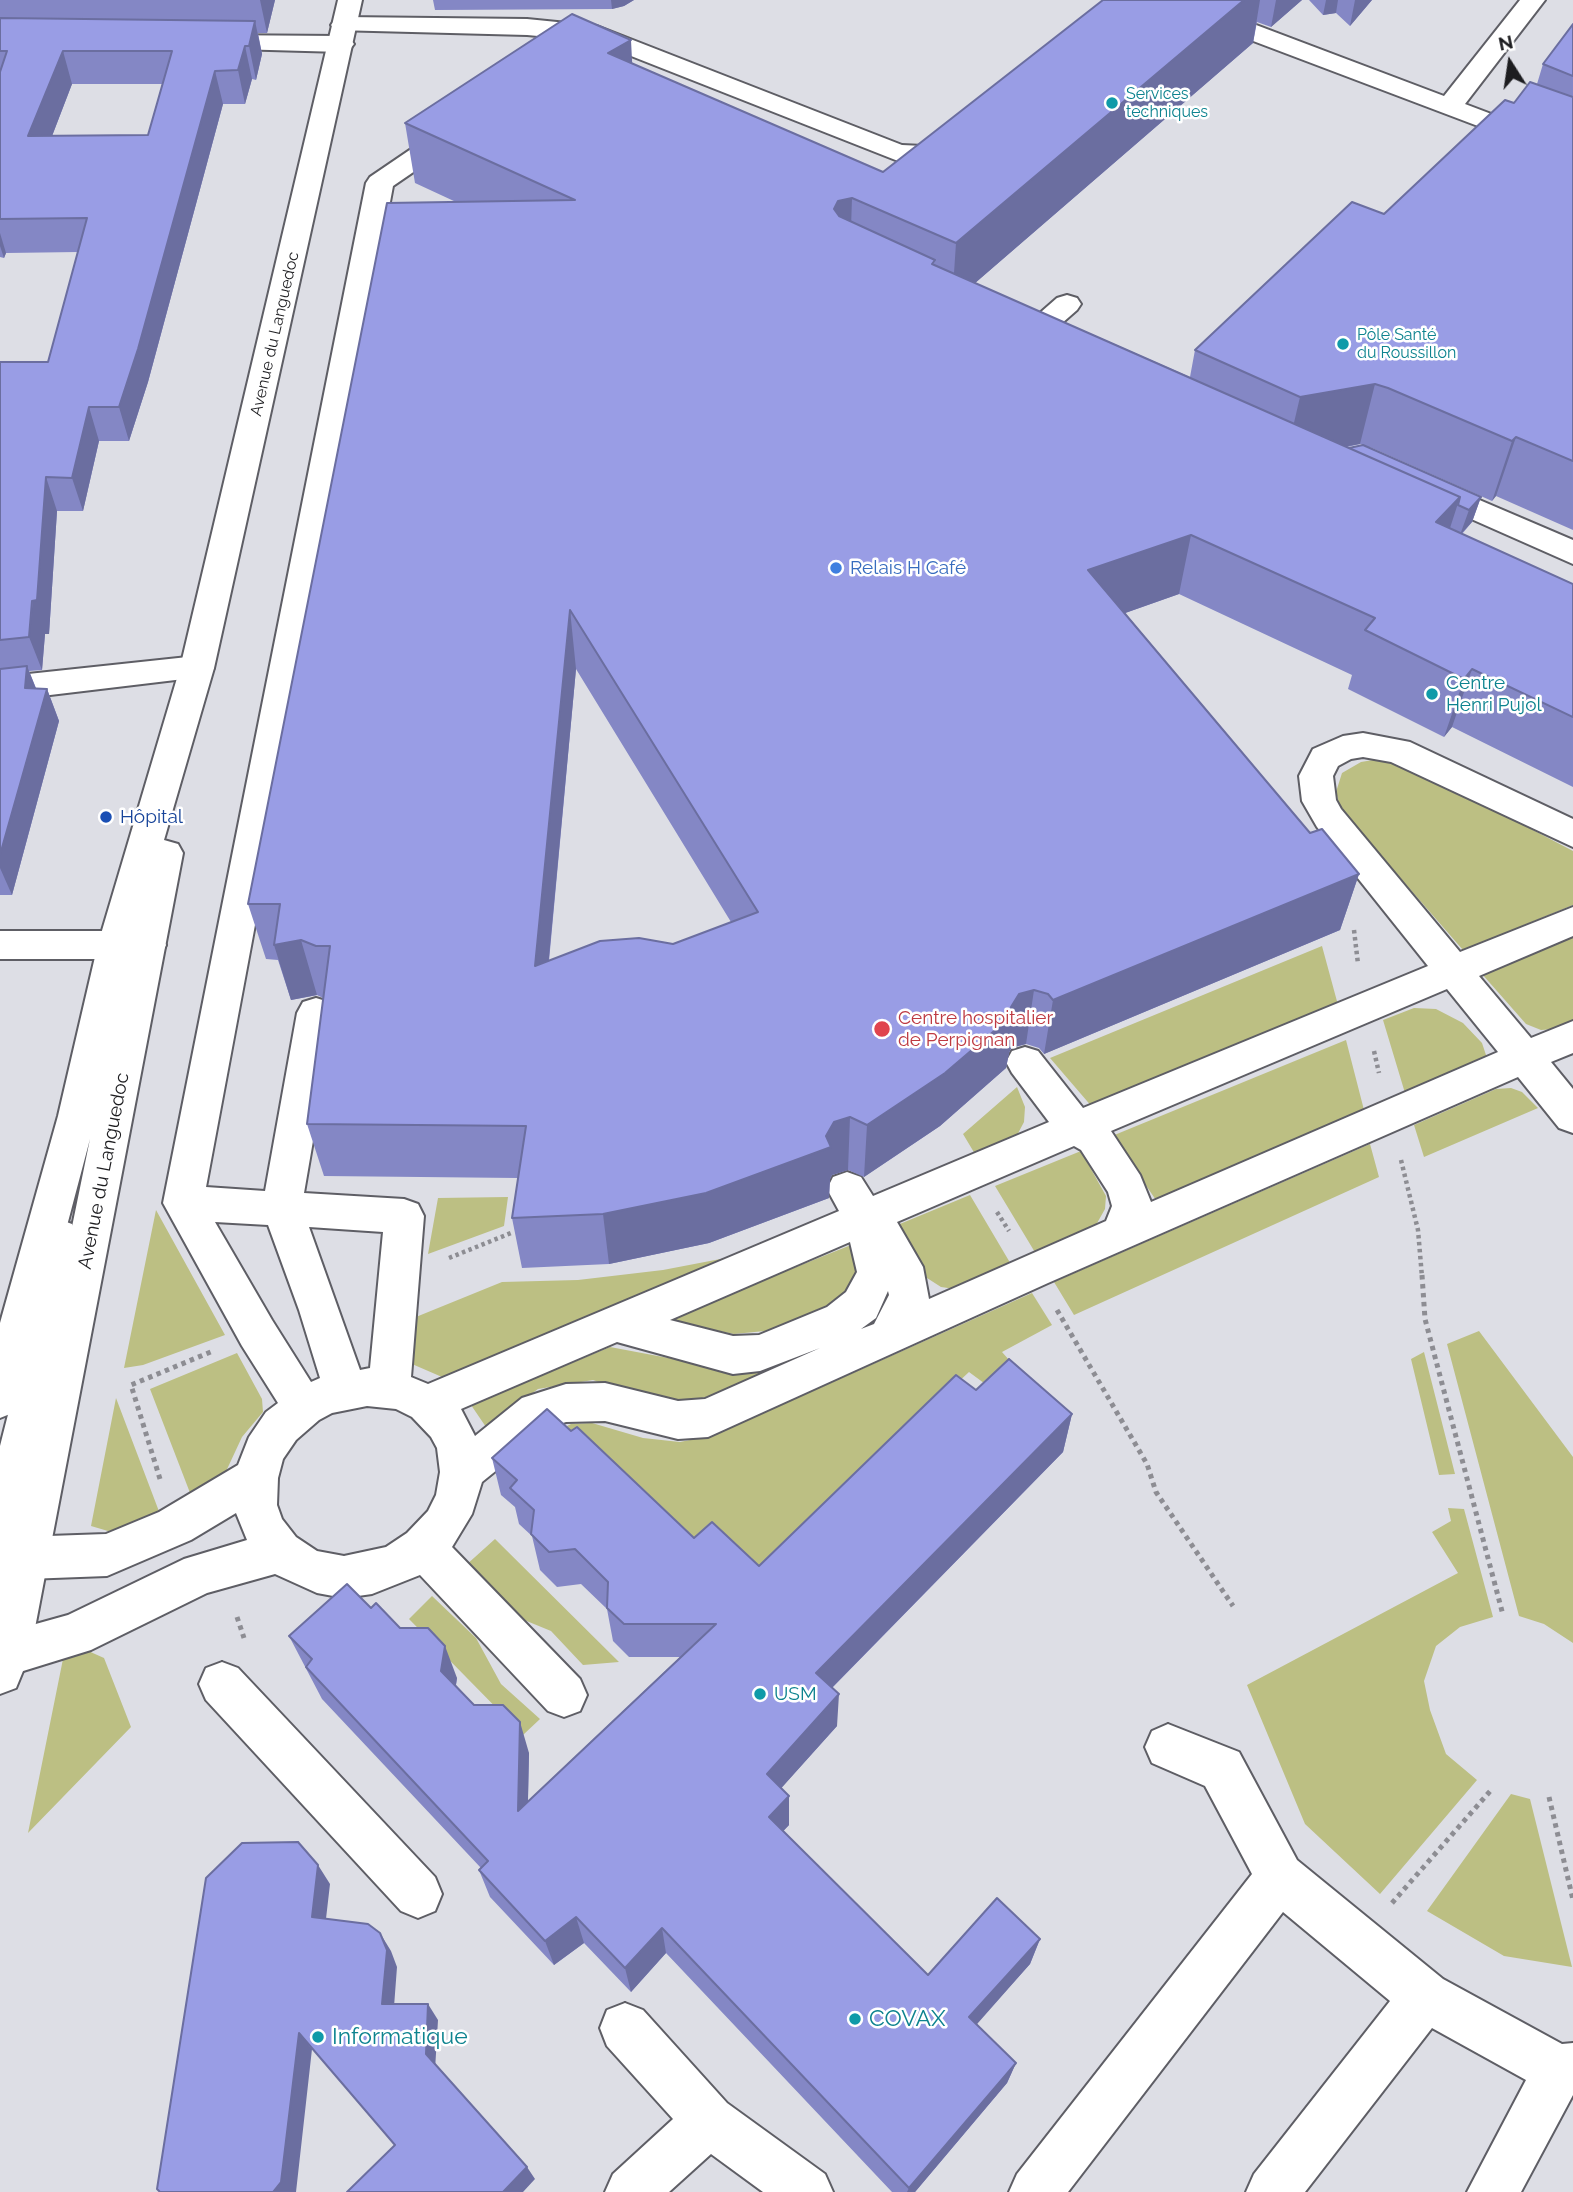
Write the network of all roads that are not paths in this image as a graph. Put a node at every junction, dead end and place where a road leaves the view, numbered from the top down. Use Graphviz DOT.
graph roads {
  1 [pos="1167,0"];
  2 [pos="1498,0"];
  3 [pos="1527,8"];
  4 [pos="345,23"];
  5 [pos="597,34"];
  6 [pos="180,43"];
  7 [pos="563,57"];
  8 [pos="1449,107"];
  9 [pos="483,112"];
  10 [pos="980,125"];
  11 [pos="1573,153"];
  12 [pos="1067,304"];
  13 [pos="1019,346"];
  14 [pos="1398,474"];
  15 [pos="1573,553"];
  16 [pos="197,668"];
  17 [pos="0,689"];
  18 [pos="1573,834"];
  19 [pos="1573,921"];
  20 [pos="0,944"];
  21 [pos="132,945"];
  22 [pos="1453,972"];
  23 [pos="316,1013"];
  24 [pos="1573,1036"];
  25 [pos="1523,1059"];
  26 [pos="1025,1062"];
  27 [pos="77,1116"];
  28 [pos="1573,1117"];
  29 [pos="1076,1128"];
  30 [pos="183,1203"];
  31 [pos="856,1204"];
  32 [pos="282,1208"];
  33 [pos="1120,1235"];
  34 [pos="617,1324"];
  35 [pos="889,1336"];
  36 [pos="345,1390"];
  37 [pos="408,1396"];
  38 [pos="0,1399"];
  39 [pos="304,1407"];
  40 [pos="461,1472"];
  41 [pos="256,1478"];
  42 [pos="423,1548"];
  43 [pos="8,1550"];
  44 [pos="280,1552"];
  45 [pos="0,1608"];
  46 [pos="3,1663"];
  47 [pos="222,1684"];
  48 [pos="564,1695"];
  49 [pos="1168,1747"];
  50 [pos="1280,1877"];
  51 [pos="418,1894"];
  52 [pos="1425,1997"];
  53 [pos="625,2028"];
  54 [pos="1566,2069"];
  55 [pos="709,2121"];
  56 [pos="631,2192"];
  57 [pos="807,2192"];
  58 [pos="1035,2192"];
  59 [pos="1272,2192"];
  60 [pos="1493,2192"];
  1 -- 8 [label="main road"];
  2 -- 3 [label="main road"];
  3 -- 8 [label="main road"];
  4 -- 5 [label="main road"];
  4 -- 6 [label="main road"];
  4 -- 16 [label="main road, Avenue du Languedoc"];
  5 -- 7 [label="main road"];
  5 -- 10 [label="main road"];
  8 -- 11 [label="main road"];
  9 -- 30 [label="main road"];
  12 -- 13 [label="main road"];
  14 -- 15 [label="main road"];
  16 -- 17 [label="main road"];
  16 -- 21 [label="main road, Avenue du Languedoc"];
  18 -- 22 [label="main road"];
  19 -- 22 [label="main road"];
  20 -- 21 [label="main road"];
  21 -- 27 [label="main road, Avenue du Languedoc"];
  21 -- 43 [label="main road, Avenue du Languedoc"];
  22 -- 25 [label="main road"];
  22 -- 29 [label="main road"];
  23 -- 32 [label="main road"];
  24 -- 25 [label="main road"];
  25 -- 28 [label="main road"];
  25 -- 33 [label="main road"];
  26 -- 29 [label="main road"];
  27 -- 38 [label="main road, Avenue du Languedoc"];
  27 -- 43 [label="main road"];
  29 -- 31 [label="main road"];
  29 -- 33 [label="main road"];
  30 -- 32 [label="main road"];
  30 -- 39 [label="main road"];
  31 -- 34 [label="main road"];
  31 -- 34 [label="main road"];
  31 -- 35 [label="main road"];
  32 -- 36 [label="main road"];
  32 -- 37 [label="main road"];
  33 -- 35 [label="main road"];
  34 -- 37 [label="main road"];
  35 -- 40 [label="main road"];
  36 -- 37 [label="main road"];
  36 -- 39 [label="main road"];
  37 -- 40 [label="main road"];
  39 -- 41 [label="main road"];
  40 -- 42 [label="main road"];
  41 -- 43 [label="main road"];
  41 -- 44 [label="main road"];
  42 -- 44 [label="main road"];
  42 -- 48 [label="main road"];
  43 -- 46 [label="main road, Avenue du Languedoc"];
  44 -- 46 [label="main road"];
  45 -- 46 [label="main road"];
  47 -- 51 [label="main road"];
  49 -- 50 [label="main road"];
  50 -- 52 [label="main road"];
  50 -- 58 [label="main road"];
  52 -- 54 [label="main road"];
  52 -- 59 [label="main road"];
  53 -- 55 [label="main road"];
  54 -- 60 [label="main road"];
  55 -- 56 [label="main road"];
  55 -- 57 [label="main road"];
}
